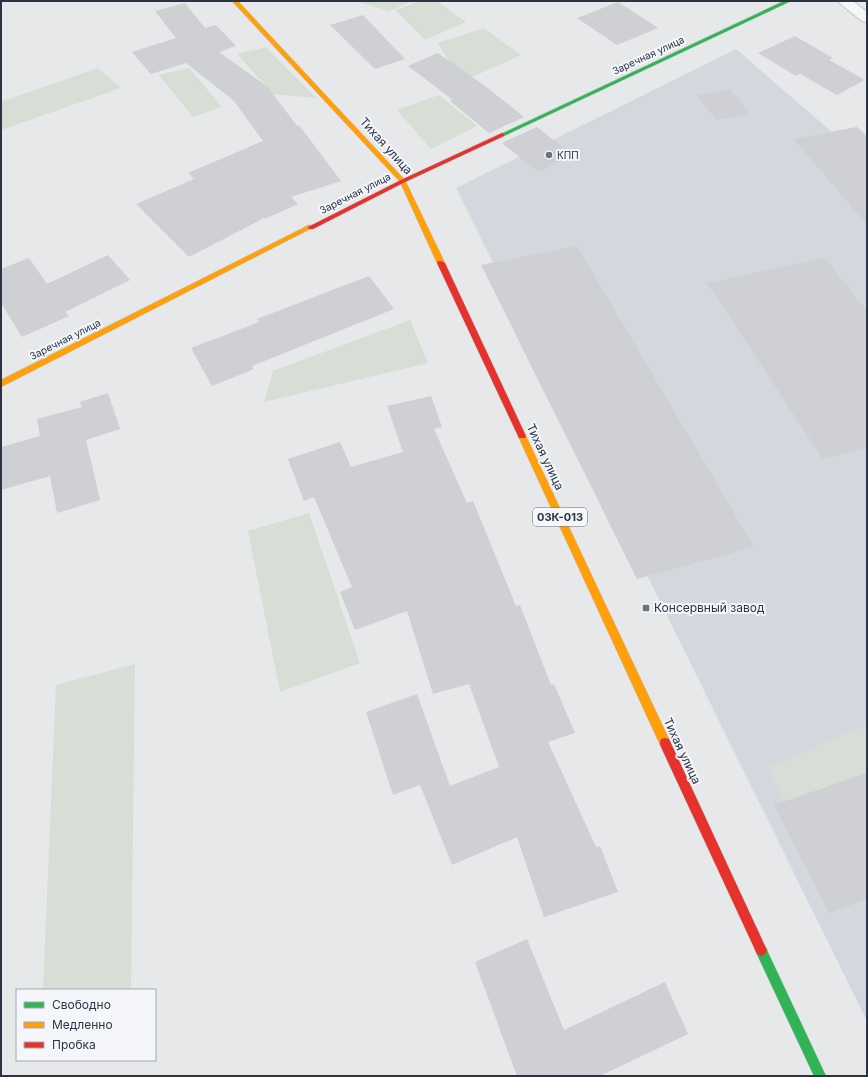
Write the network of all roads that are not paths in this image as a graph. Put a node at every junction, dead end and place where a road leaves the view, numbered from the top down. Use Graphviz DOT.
graph roads {
  1 [pos="235,1"];
  2 [pos="788,1"];
  3 [pos="844,1"];
  4 [pos="867,18"];
  5 [pos="403,181"];
  6 [pos="1,384"];
  7 [pos="820,1076"];
  1 -- 5 [label="main road, Тихая улица / 03К-013"];
  2 -- 5 [label="main road, Заречная улица"];
  3 -- 4 [label="street"];
  5 -- 6 [label="main road, Заречная улица"];
  5 -- 7 [label="main road, Тихая улица / 03К-013"];
}
